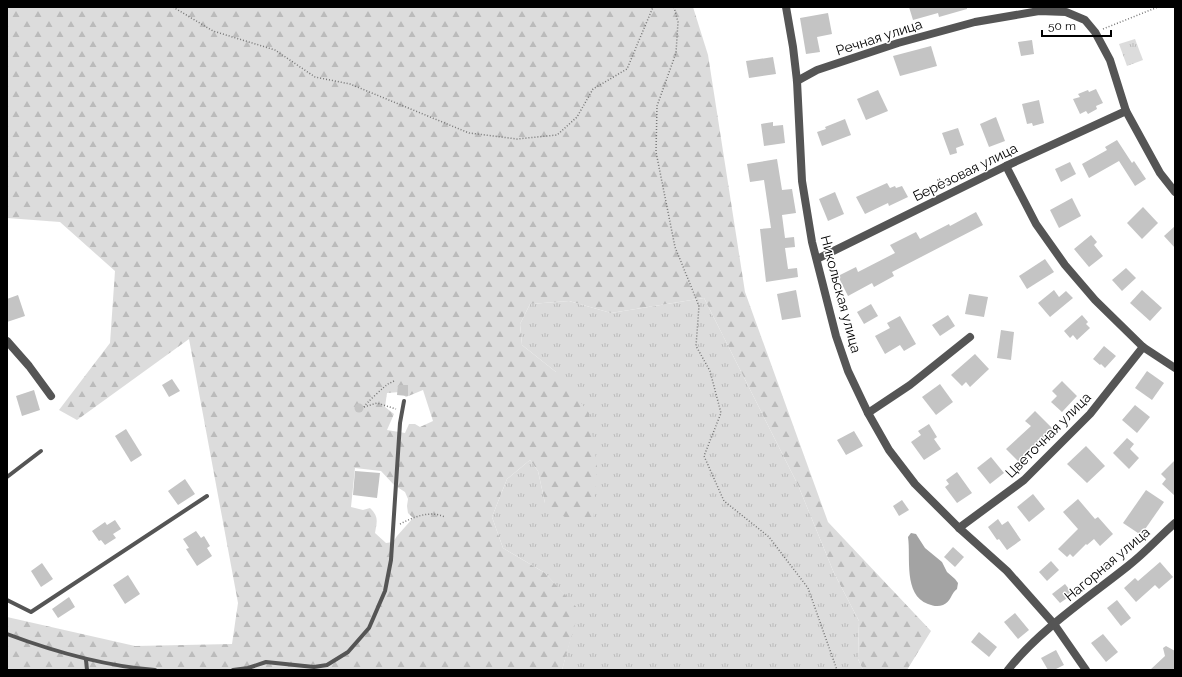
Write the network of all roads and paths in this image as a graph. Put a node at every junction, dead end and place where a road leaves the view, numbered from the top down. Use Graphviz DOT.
graph roads {
  1 [pos="173,7"];
  2 [pos="653,7"];
  3 [pos="674,7"];
  4 [pos="786,7"];
  5 [pos="1158,7"];
  6 [pos="1095,32"];
  7 [pos="797,81"];
  8 [pos="1126,111"];
  9 [pos="1006,166"];
  10 [pos="1175,192"];
  11 [pos="817,259"];
  12 [pos="970,337"];
  13 [pos="7,342"];
  14 [pos="1143,347"];
  15 [pos="1175,368"];
  16 [pos="394,382"];
  17 [pos="51,396"];
  18 [pos="404,401"];
  19 [pos="402,410"];
  20 [pos="868,413"];
  21 [pos="41,451"];
  22 [pos="7,477"];
  23 [pos="207,496"];
  24 [pos="445,517"];
  25 [pos="1175,523"];
  26 [pos="959,528"];
  27 [pos="393,529"];
  28 [pos="7,600"];
  29 [pos="1054,624"];
  30 [pos="7,634"];
  31 [pos="86,660"];
  32 [pos="87,670"];
  33 [pos="155,670"];
  34 [pos="233,670"];
  35 [pos="837,670"];
  36 [pos="1008,670"];
  37 [pos="1086,670"];
  1 -- 2 [label="path"];
  3 -- 35 [label="path"];
  4 -- 7 [label="street, Никольская улица"];
  5 -- 6 [label="path"];
  6 -- 7 [label="street, Речная улица"];
  6 -- 8 [label="street, Речная улица"];
  7 -- 11 [label="street, Никольская улица"];
  8 -- 9 [label="street, Берёзовая улица"];
  8 -- 10 [label="street, Речная улица"];
  9 -- 11 [label="street, Берёзовая улица"];
  9 -- 14 [label="street"];
  11 -- 20 [label="street, Никольская улица"];
  12 -- 20 [label="street"];
  13 -- 17 [label="street"];
  14 -- 15 [label="street"];
  14 -- 26 [label="street, Цветочная улица"];
  16 -- 19 [label="path"];
  18 -- 19 [label="lane"];
  19 -- 27 [label="lane"];
  20 -- 26 [label="street, Никольская улица"];
  21 -- 22 [label="lane"];
  23 -- 28 [label="lane"];
  24 -- 27 [label="path"];
  25 -- 29 [label="street, Нагорная улица"];
  26 -- 29 [label="street, Никольская улица"];
  27 -- 34 [label="lane"];
  29 -- 36 [label="street, Нагорная улица"];
  29 -- 37 [label="street, Никольская улица"];
  30 -- 31 [label="lane"];
  31 -- 32 [label="lane"];
  31 -- 33 [label="lane"];
}
